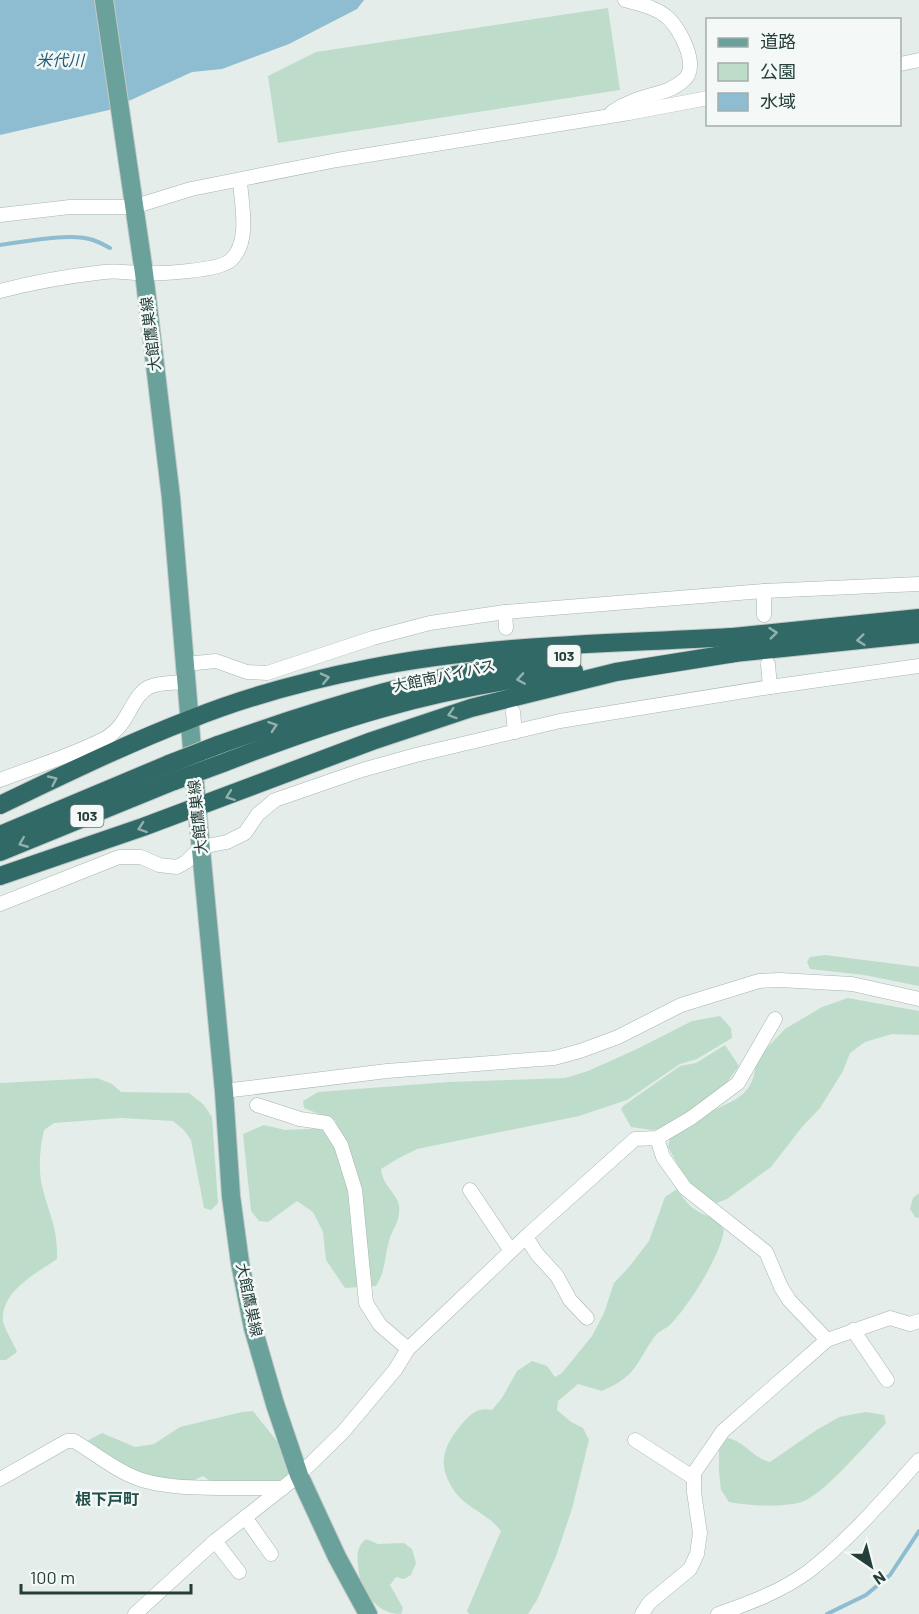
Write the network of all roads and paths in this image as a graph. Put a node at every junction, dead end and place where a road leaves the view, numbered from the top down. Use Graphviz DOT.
graph roads {
  1 [pos="104,0"];
  2 [pos="625,0"];
  3 [pos="919,60"];
  4 [pos="901,64"];
  5 [pos="706,98"];
  6 [pos="599,118"];
  7 [pos="240,180"];
  8 [pos="133,207"];
  9 [pos="0,215"];
  10 [pos="144,273"];
  11 [pos="0,291"];
  12 [pos="919,584"];
  13 [pos="764,591"];
  14 [pos="505,612"];
  15 [pos="764,615"];
  16 [pos="919,618"];
  17 [pos="506,628"];
  18 [pos="919,634"];
  19 [pos="734,645"];
  20 [pos="768,664"];
  21 [pos="919,666"];
  22 [pos="186,673"];
  23 [pos="770,687"];
  24 [pos="513,712"];
  25 [pos="189,719"];
  26 [pos="515,732"];
  27 [pos="172,772"];
  28 [pos="0,780"];
  29 [pos="0,805"];
  30 [pos="197,808"];
  31 [pos="0,835"];
  32 [pos="201,847"];
  33 [pos="0,852"];
  34 [pos="0,876"];
  35 [pos="0,904"];
  36 [pos="919,999"];
  37 [pos="775,1019"];
  38 [pos="224,1091"];
  39 [pos="257,1105"];
  40 [pos="657,1138"];
  41 [pos="470,1190"];
  42 [pos="526,1237"];
  43 [pos="511,1251"];
  44 [pos="587,1318"];
  45 [pos="919,1321"];
  46 [pos="853,1330"];
  47 [pos="827,1340"];
  48 [pos="408,1349"];
  49 [pos="887,1380"];
  50 [pos="635,1440"];
  51 [pos="919,1460"];
  52 [pos="300,1475"];
  53 [pos="694,1478"];
  54 [pos="0,1479"];
  55 [pos="283,1488"];
  56 [pos="245,1517"];
  57 [pos="215,1541"];
  58 [pos="271,1554"];
  59 [pos="239,1572"];
  60 [pos="135,1614"];
  61 [pos="368,1614"];
  62 [pos="642,1614"];
  63 [pos="718,1614"];
  1 -- 8 [label="main road, 大館鷹巣線"];
  2 -- 6 [label="street"];
  3 -- 4 [label="street"];
  5 -- 6 [label="street"];
  6 -- 7 [label="street"];
  7 -- 8 [label="street"];
  7 -- 10 [label="street"];
  8 -- 9 [label="street"];
  8 -- 10 [label="main road, 大館鷹巣線"];
  10 -- 11 [label="street"];
  10 -- 22 [label="main road, 大館鷹巣線"];
  12 -- 13 [label="street"];
  13 -- 14 [label="street"];
  13 -- 15 [label="street"];
  14 -- 17 [label="street"];
  14 -- 22 [label="street"];
  19 -- 16 [label="highway, 大館南バイパス / 103, one-way"];
  18 -- 19 [label="highway, 大館南バイパス / 103, one-way"];
  25 -- 19 [label="highway, one-way"];
  19 -- 27 [label="highway, 大館南バイパス / 103, bridge"];
  19 -- 30 [label="highway, one-way"];
  20 -- 23 [label="street"];
  21 -- 23 [label="street"];
  22 -- 25 [label="main road, 大館鷹巣線"];
  22 -- 28 [label="street"];
  23 -- 26 [label="street"];
  24 -- 26 [label="street"];
  29 -- 25 [label="highway, one-way"];
  25 -- 30 [label="main road, 大館鷹巣線"];
  26 -- 32 [label="street"];
  27 -- 31 [label="highway, 大館南バイパス / 103"];
  27 -- 33 [label="highway, 大館南バイパス / 103, one-way"];
  30 -- 32 [label="main road, 大館鷹巣線"];
  30 -- 34 [label="highway, one-way"];
  32 -- 35 [label="street"];
  32 -- 38 [label="main road, 大館鷹巣線"];
  36 -- 38 [label="street"];
  37 -- 40 [label="street"];
  38 -- 52 [label="main road, 大館鷹巣線"];
  39 -- 48 [label="street"];
  40 -- 42 [label="street"];
  40 -- 47 [label="street"];
  41 -- 43 [label="street"];
  42 -- 43 [label="street"];
  42 -- 44 [label="street"];
  43 -- 48 [label="street"];
  45 -- 46 [label="street"];
  46 -- 47 [label="street"];
  46 -- 49 [label="street"];
  47 -- 53 [label="street"];
  48 -- 52 [label="street"];
  50 -- 53 [label="street"];
  51 -- 63 [label="street"];
  52 -- 55 [label="street"];
  52 -- 61 [label="main road, 大館鷹巣線"];
  53 -- 62 [label="street"];
  54 -- 55 [label="street"];
  55 -- 56 [label="street"];
  56 -- 57 [label="street"];
  56 -- 58 [label="street"];
  57 -- 59 [label="street"];
  57 -- 60 [label="street"];
}
